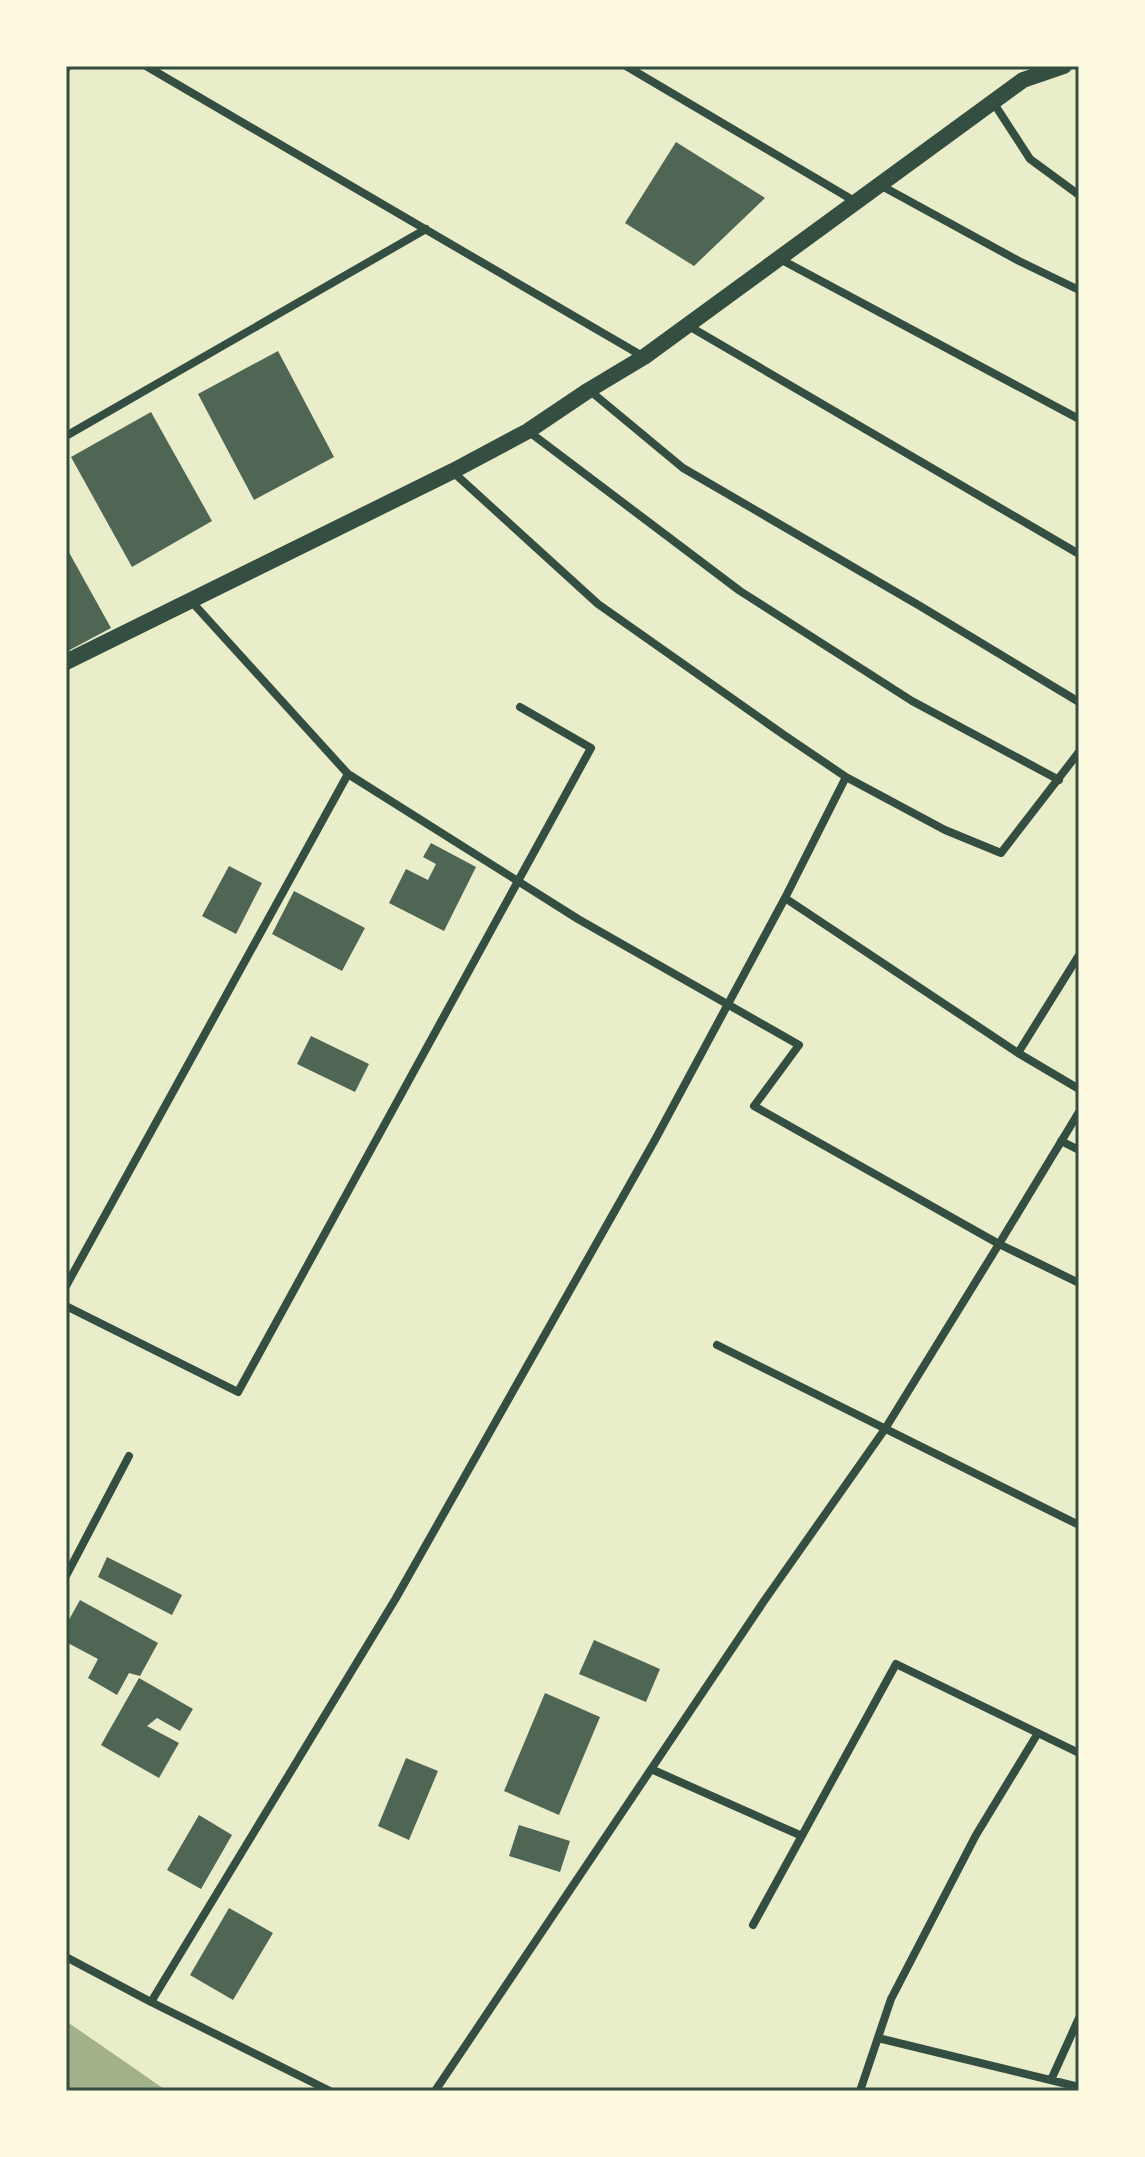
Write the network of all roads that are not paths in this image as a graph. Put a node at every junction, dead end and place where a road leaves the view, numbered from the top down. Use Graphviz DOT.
graph roads {
  1 [pos="146,66"];
  2 [pos="626,66"];
  3 [pos="1064,66"];
  4 [pos="1024,73"];
  5 [pos="993,102"];
  6 [pos="880,185"];
  7 [pos="1079,195"];
  8 [pos="856,202"];
  9 [pos="426,229"];
  10 [pos="779,258"];
  11 [pos="1079,290"];
  12 [pos="687,325"];
  13 [pos="644,357"];
  14 [pos="589,390"];
  15 [pos="1079,419"];
  16 [pos="528,431"];
  17 [pos="66,436"];
  18 [pos="453,471"];
  19 [pos="1079,554"];
  20 [pos="190,601"];
  21 [pos="66,662"];
  22 [pos="1079,702"];
  23 [pos="520,707"];
  24 [pos="1079,752"];
  25 [pos="348,774"];
  26 [pos="846,777"];
  27 [pos="1059,780"];
  28 [pos="518,881"];
  29 [pos="785,898"];
  30 [pos="1079,955"];
  31 [pos="727,1004"];
  32 [pos="1018,1053"];
  33 [pos="1079,1089"];
  34 [pos="1079,1112"];
  35 [pos="1061,1141"];
  36 [pos="1079,1150"];
  37 [pos="999,1244"];
  38 [pos="1079,1283"];
  39 [pos="66,1286"];
  40 [pos="66,1306"];
  41 [pos="717,1345"];
  42 [pos="885,1429"];
  43 [pos="129,1456"];
  44 [pos="1079,1525"];
  45 [pos="66,1576"];
  46 [pos="1038,1733"];
  47 [pos="1079,1753"];
  48 [pos="651,1769"];
  49 [pos="802,1836"];
  50 [pos="753,1925"];
  51 [pos="66,1957"];
  52 [pos="151,2002"];
  53 [pos="1079,2018"];
  54 [pos="878,2038"];
  55 [pos="1051,2080"];
  56 [pos="1079,2087"];
  57 [pos="330,2091"];
  58 [pos="435,2091"];
  59 [pos="860,2091"];
  1 -- 9 [label="street"];
  2 -- 8 [label="street"];
  3 -- 4 [label="main road"];
  4 -- 5 [label="main road"];
  5 -- 6 [label="main road"];
  5 -- 7 [label="street"];
  6 -- 8 [label="main road"];
  6 -- 11 [label="street"];
  8 -- 10 [label="main road"];
  9 -- 13 [label="street"];
  9 -- 17 [label="street"];
  10 -- 12 [label="main road"];
  10 -- 15 [label="street"];
  12 -- 13 [label="main road"];
  12 -- 19 [label="street"];
  13 -- 14 [label="main road"];
  14 -- 16 [label="main road"];
  14 -- 22 [label="street"];
  16 -- 18 [label="main road"];
  16 -- 27 [label="street"];
  18 -- 20 [label="main road"];
  18 -- 26 [label="street"];
  20 -- 21 [label="main road"];
  20 -- 25 [label="street"];
  23 -- 28 [label="street"];
  24 -- 27 [label="street"];
  25 -- 28 [label="street"];
  25 -- 39 [label="street"];
  26 -- 27 [label="street"];
  26 -- 29 [label="street"];
  28 -- 31 [label="street"];
  28 -- 40 [label="street"];
  29 -- 31 [label="street"];
  29 -- 32 [label="street"];
  30 -- 32 [label="street"];
  31 -- 37 [label="street"];
  31 -- 52 [label="street"];
  32 -- 33 [label="street"];
  34 -- 35 [label="street"];
  35 -- 36 [label="street"];
  35 -- 37 [label="street"];
  37 -- 38 [label="street"];
  37 -- 42 [label="street"];
  41 -- 42 [label="street"];
  42 -- 44 [label="street"];
  42 -- 48 [label="street"];
  43 -- 45 [label="street"];
  46 -- 47 [label="street"];
  46 -- 49 [label="street"];
  46 -- 54 [label="street"];
  48 -- 49 [label="street"];
  48 -- 58 [label="street"];
  49 -- 50 [label="street"];
  51 -- 52 [label="street"];
  52 -- 57 [label="street"];
  53 -- 55 [label="street"];
  54 -- 55 [label="street"];
  54 -- 59 [label="street"];
  55 -- 56 [label="street"];
}
